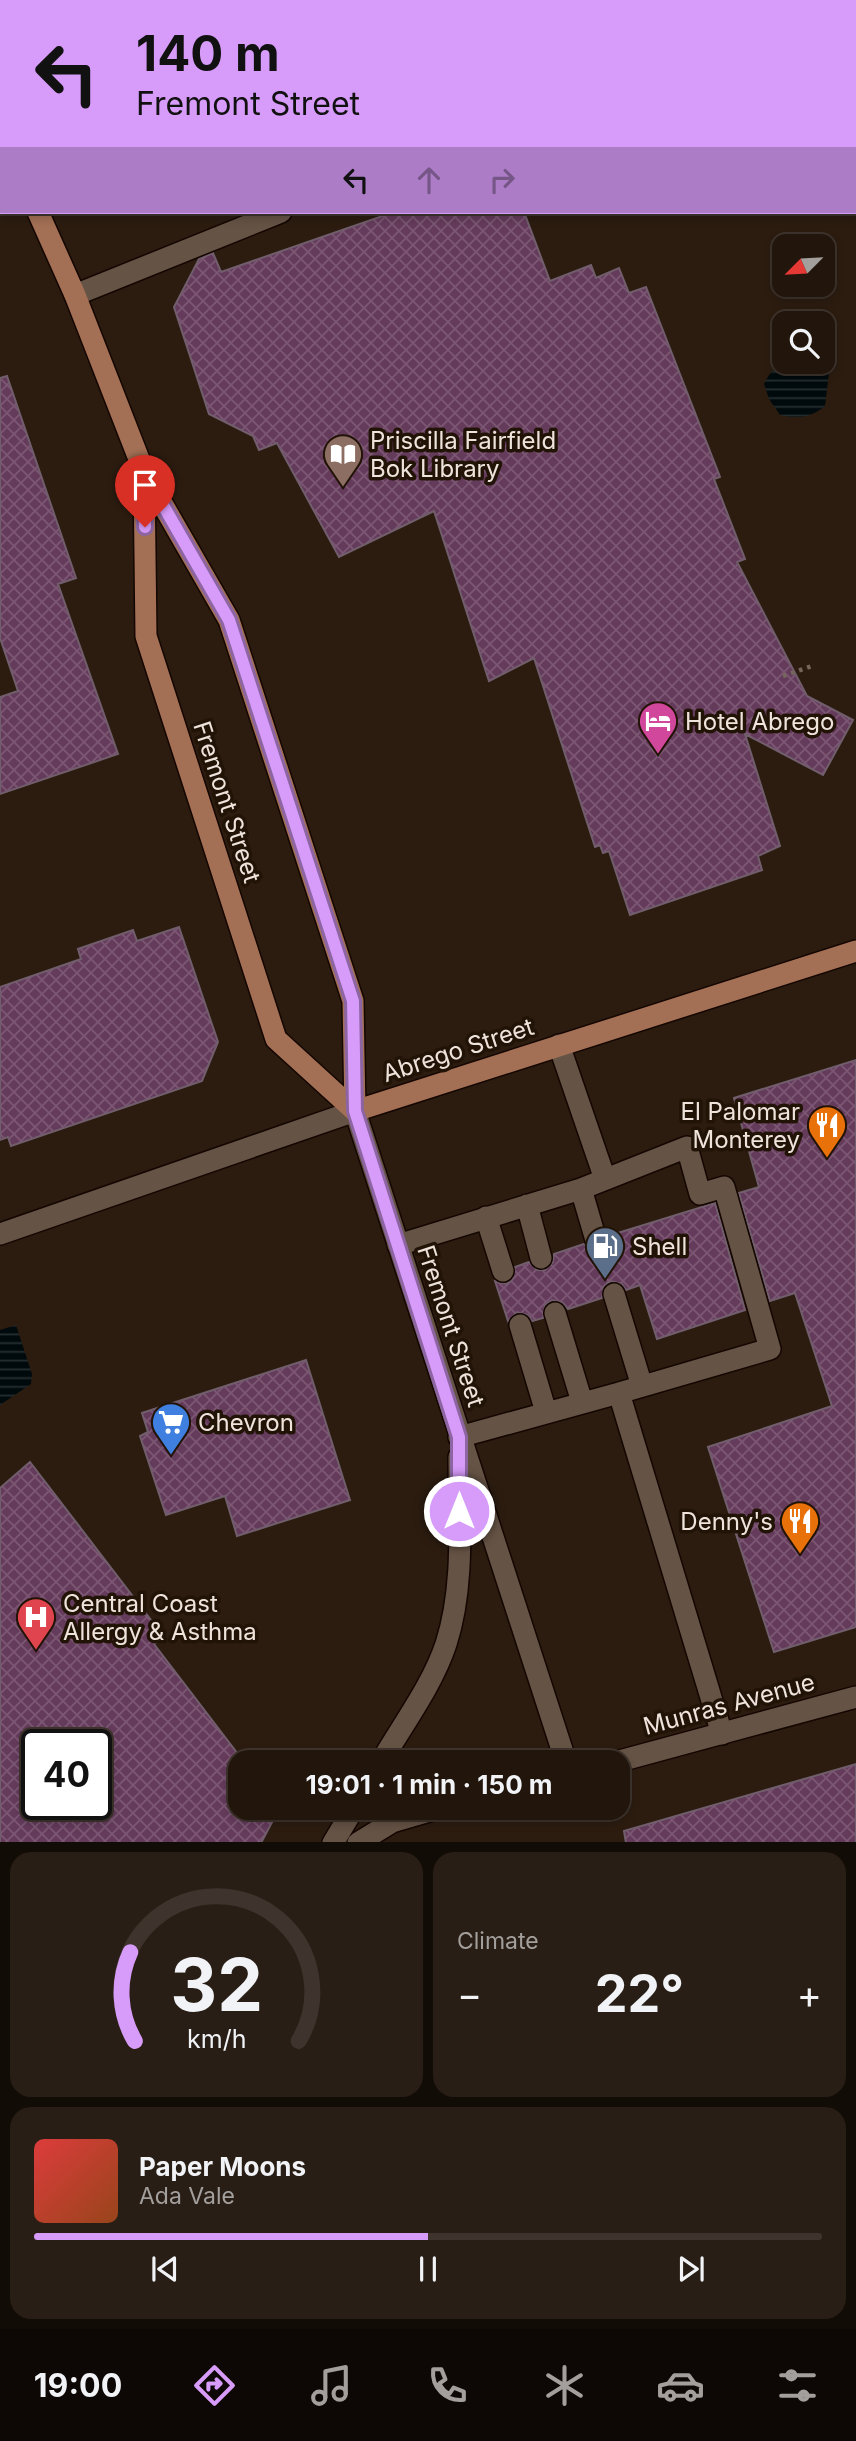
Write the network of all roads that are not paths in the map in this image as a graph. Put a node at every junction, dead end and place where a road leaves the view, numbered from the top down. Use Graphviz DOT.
graph roads {
  1 [pos="39,214"];
  2 [pos="276,214"];
  3 [pos="75,295"];
  4 [pos="144,472"];
  5 [pos="856,951"];
  6 [pos="559,1045"];
  7 [pos="355,1111"];
  8 [pos="605,1179"];
  9 [pos="581,1188"];
  10 [pos="527,1205"];
  11 [pos="486,1217"];
  12 [pos="0,1234"];
  13 [pos="596,1240"];
  14 [pos="398,1245"];
  15 [pos="541,1258"];
  16 [pos="503,1271"];
  17 [pos="614,1294"];
  18 [pos="555,1313"];
  19 [pos="520,1325"];
  20 [pos="642,1386"];
  21 [pos="619,1393"];
  22 [pos="582,1402"];
  23 [pos="546,1412"];
  24 [pos="459,1437"];
  25 [pos="856,1697"];
  26 [pos="722,1734"];
  27 [pos="388,1750"];
  28 [pos="562,1750"];
  29 [pos="630,1758"];
  30 [pos="347,1820"];
  31 [pos="399,1820"];
  32 [pos="334,1842"];
  33 [pos="360,1842"];
  1 -- 3 [label="main road, Fremont Street"];
  2 -- 3 [label="street"];
  3 -- 4 [label="main road, Fremont Street"];
  4 -- 7 [label="main road, Fremont Street"];
  4 -- 7 [label="main road, Fremont Street"];
  5 -- 6 [label="main road, Abrego Street"];
  6 -- 7 [label="main road, Abrego Street"];
  6 -- 8 [label="street"];
  7 -- 12 [label="street, Abrego Street"];
  7 -- 14 [label="street, Fremont Street"];
  8 -- 9 [label="street"];
  8 -- 20 [label="street"];
  9 -- 10 [label="street"];
  9 -- 13 [label="street"];
  10 -- 11 [label="street"];
  10 -- 15 [label="street"];
  11 -- 14 [label="street"];
  11 -- 16 [label="street"];
  14 -- 24 [label="street, Fremont Street"];
  17 -- 20 [label="street"];
  18 -- 22 [label="street"];
  19 -- 23 [label="street"];
  20 -- 21 [label="street"];
  21 -- 22 [label="street"];
  21 -- 26 [label="street"];
  22 -- 23 [label="street"];
  23 -- 24 [label="street"];
  24 -- 27 [label="street, Fremont Street"];
  24 -- 28 [label="street, Fremont Street"];
  25 -- 26 [label="street, Munras Avenue"];
  26 -- 29 [label="street, Munras Avenue"];
  30 -- 32 [label="street"];
  31 -- 33 [label="street"];
}
